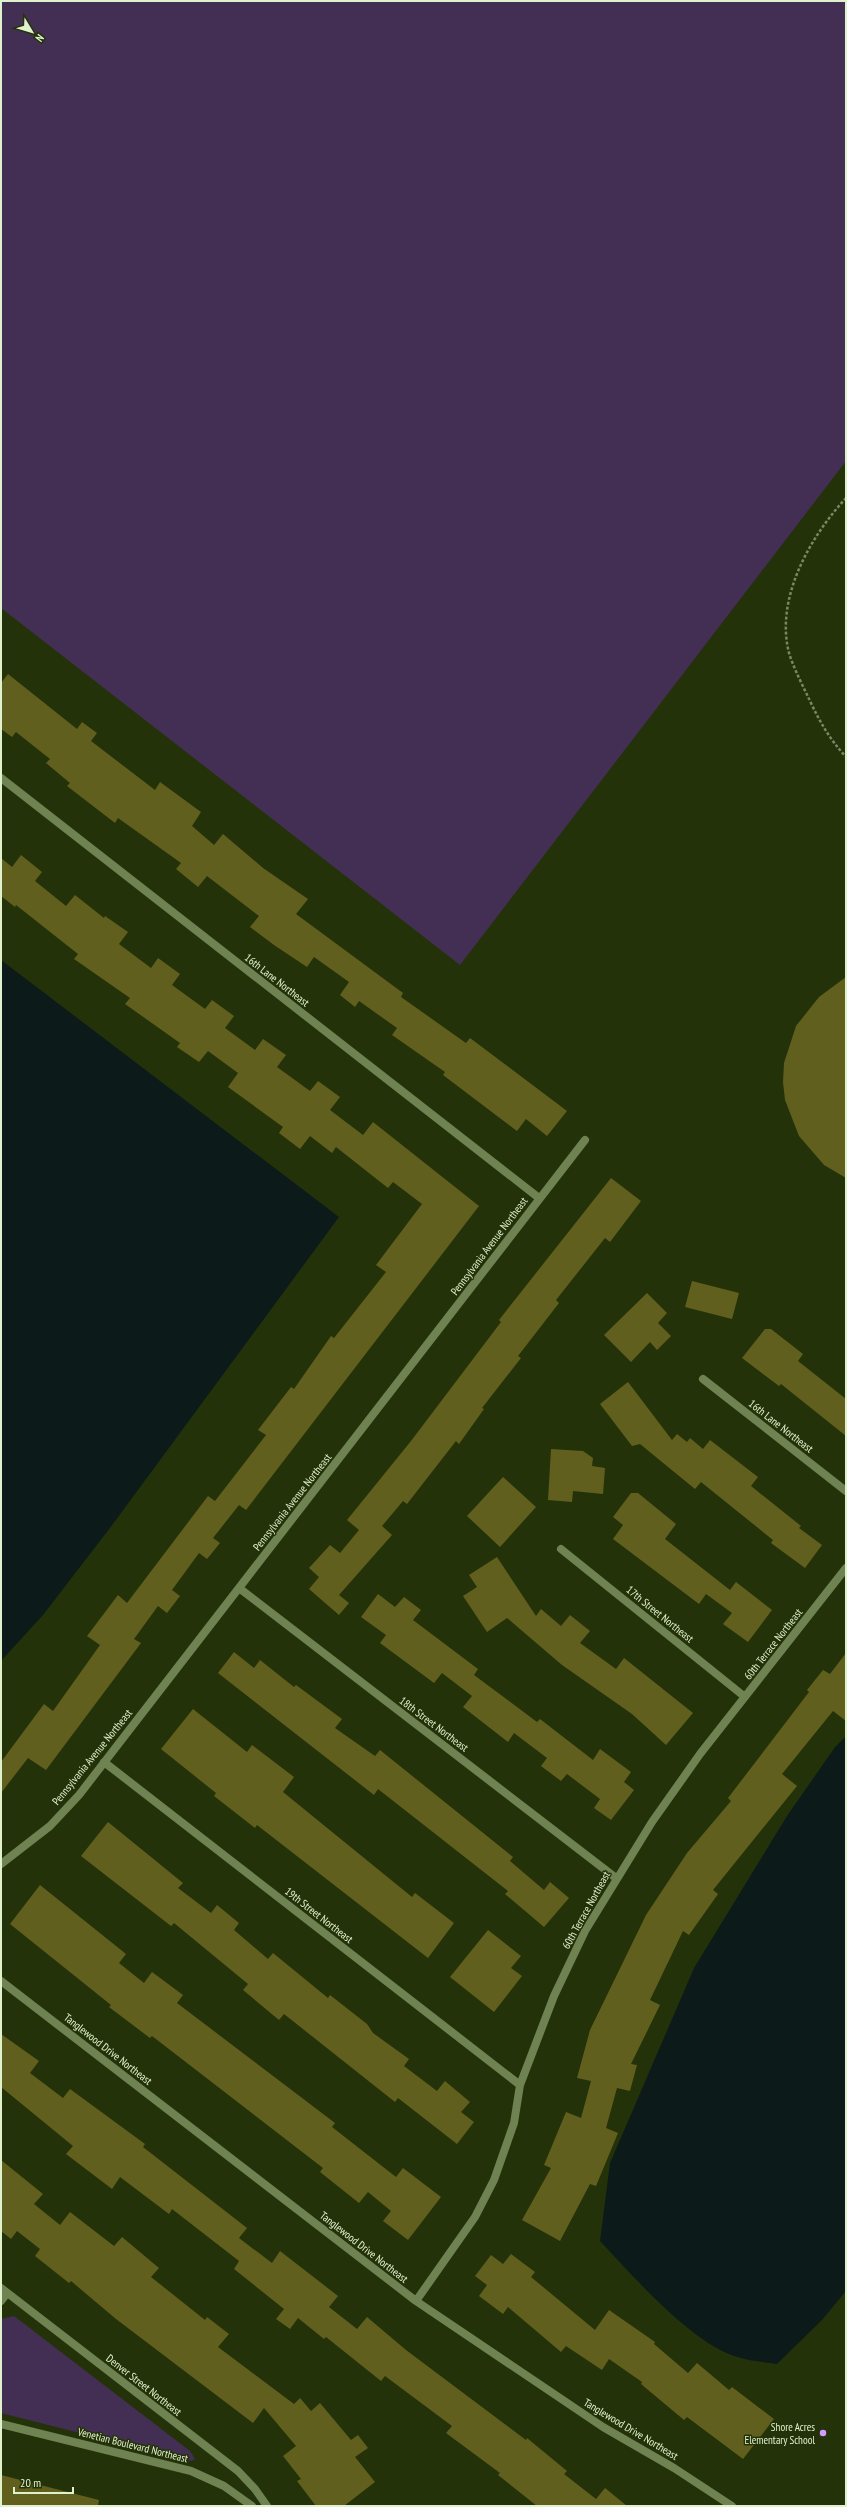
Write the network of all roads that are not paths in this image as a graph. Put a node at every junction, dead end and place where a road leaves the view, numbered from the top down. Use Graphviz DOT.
graph roads {
  1 [pos="1,778"];
  2 [pos="585,1140"];
  3 [pos="539,1198"];
  4 [pos="703,1379"];
  5 [pos="846,1491"];
  6 [pos="560,1549"];
  7 [pos="846,1568"];
  8 [pos="239,1588"];
  9 [pos="746,1697"];
  10 [pos="104,1762"];
  11 [pos="1,1864"];
  12 [pos="616,1878"];
  13 [pos="1,1981"];
  14 [pos="520,2085"];
  15 [pos="4,2290"];
  16 [pos="1,2301"];
  17 [pos="416,2301"];
  18 [pos="1,2424"];
  19 [pos="252,2506"];
  20 [pos="267,2506"];
  21 [pos="732,2506"];
  1 -- 3 [label="street, 16th Lane Northeast"];
  2 -- 3 [label="street, Pennsylvania Avenue Northeast"];
  3 -- 8 [label="street, Pennsylvania Avenue Northeast"];
  4 -- 5 [label="street, 16th Lane Northeast"];
  6 -- 9 [label="street, 17th Street Northeast"];
  7 -- 9 [label="street, 60th Terrace Northeast"];
  8 -- 10 [label="street, Pennsylvania Avenue Northeast"];
  8 -- 12 [label="street, 18th Street Northeast"];
  9 -- 12 [label="street, 60th Terrace Northeast"];
  10 -- 11 [label="street, Pennsylvania Avenue Northeast"];
  10 -- 14 [label="street, 19th Street Northeast"];
  12 -- 14 [label="street, 60th Terrace Northeast"];
  13 -- 17 [label="street, Tanglewood Drive Northeast"];
  14 -- 17 [label="street, 60th Terrace Northeast"];
  15 -- 16 [label="street"];
  15 -- 20 [label="street, Denver Street Northeast"];
  17 -- 21 [label="street, Tanglewood Drive Northeast"];
  18 -- 19 [label="street, Venetian Boulevard Northeast"];
}
